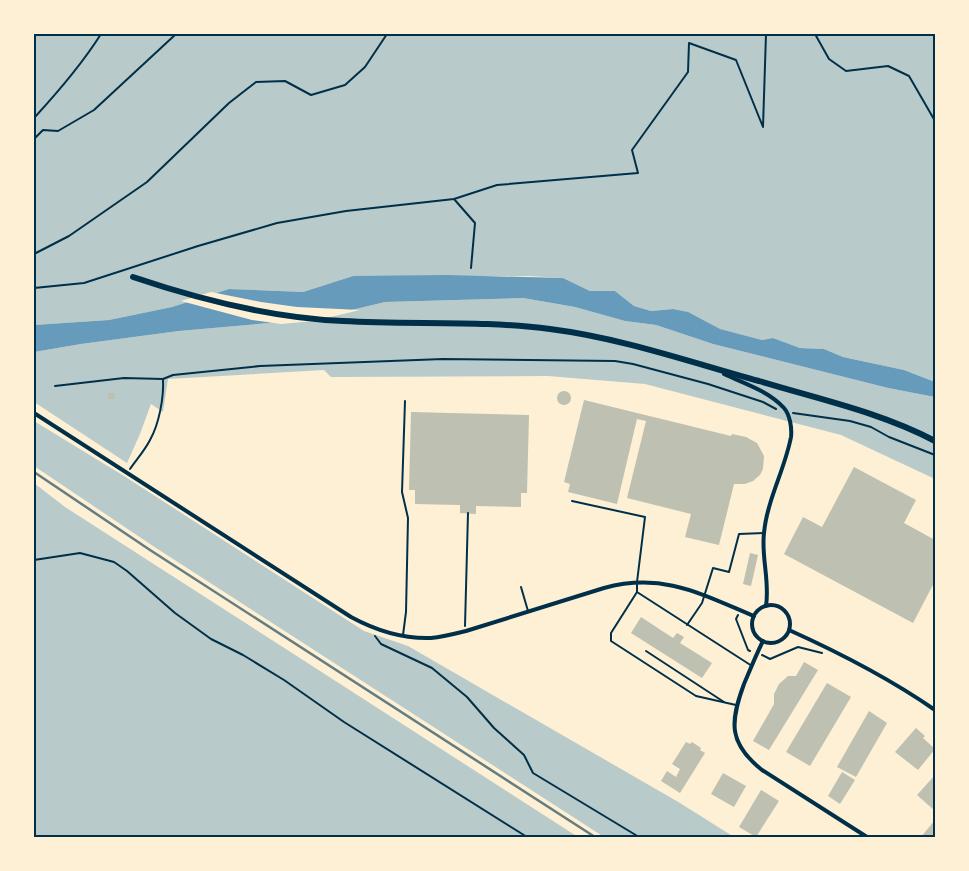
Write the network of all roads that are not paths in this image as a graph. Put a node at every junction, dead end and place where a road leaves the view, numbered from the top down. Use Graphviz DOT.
graph roads {
  1 [pos="133,277"];
  2 [pos="709,367"];
  3 [pos="405,401"];
  4 [pos="34,413"];
  5 [pos="935,441"];
  6 [pos="572,501"];
  7 [pos="764,533"];
  8 [pos="637,582"];
  9 [pos="521,587"];
  10 [pos="637,592"];
  11 [pos="705,595"];
  12 [pos="766,606"];
  13 [pos="528,612"];
  14 [pos="754,616"];
  15 [pos="687,625"];
  16 [pos="789,630"];
  17 [pos="403,635"];
  18 [pos="763,641"];
  19 [pos="646,650"];
  20 [pos="752,666"];
  21 [pos="726,703"];
  22 [pos="736,705"];
  23 [pos="935,710"];
  24 [pos="867,837"];
  1 -- 2 [label="main road"];
  2 -- 5 [label="main road"];
  2 -- 7 [label="street"];
  3 -- 17 [label="lane"];
  4 -- 17 [label="street"];
  6 -- 8 [label="lane"];
  7 -- 11 [label="lane"];
  7 -- 12 [label="street"];
  8 -- 10 [label="lane"];
  8 -- 11 [label="street"];
  8 -- 13 [label="street"];
  9 -- 13 [label="lane"];
  10 -- 15 [label="lane"];
  10 -- 21 [label="lane"];
  11 -- 14 [label="street"];
  11 -- 15 [label="lane"];
  12 -- 14 [label="street"];
  12 -- 16 [label="street"];
  13 -- 17 [label="street"];
  14 -- 18 [label="street"];
  15 -- 20 [label="lane"];
  16 -- 18 [label="street"];
  16 -- 23 [label="street"];
  18 -- 20 [label="street"];
  19 -- 21 [label="lane"];
  20 -- 22 [label="street"];
  21 -- 22 [label="lane"];
  22 -- 24 [label="street"];
}
